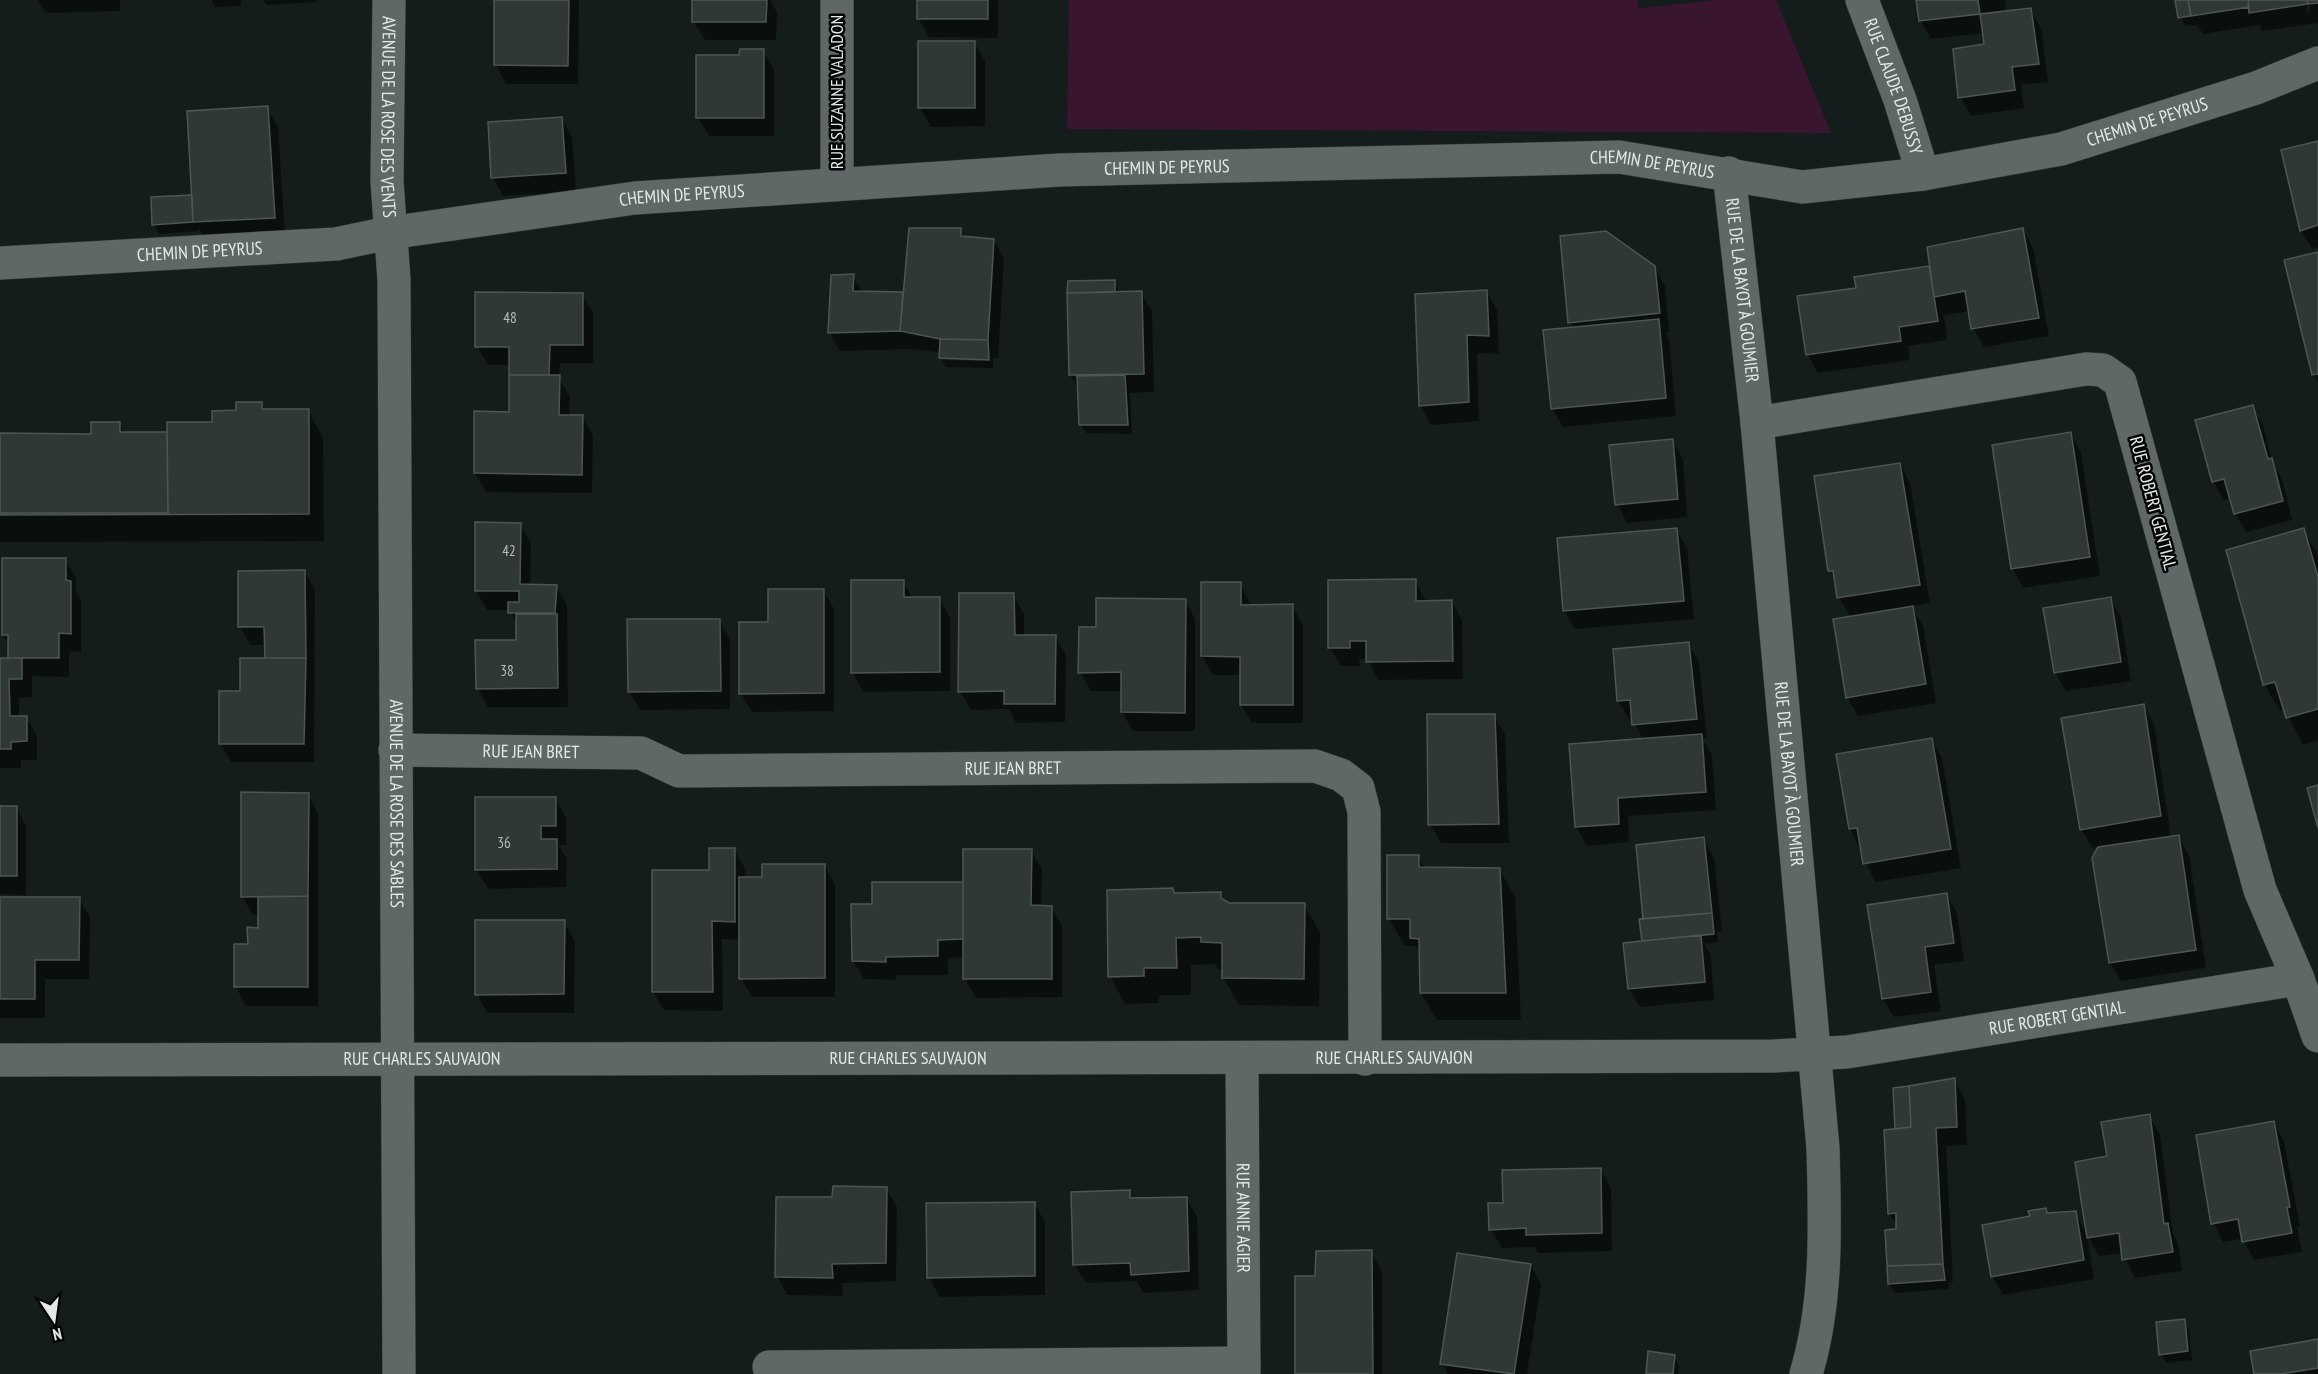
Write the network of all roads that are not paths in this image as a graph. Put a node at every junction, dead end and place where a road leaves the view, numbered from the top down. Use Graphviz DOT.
graph roads {
  1 [pos="389,0"];
  2 [pos="837,0"];
  3 [pos="1862,0"];
  4 [pos="2318,63"];
  5 [pos="1729,173"];
  6 [pos="1923,174"];
  7 [pos="837,183"];
  8 [pos="389,233"];
  9 [pos="0,262"];
  10 [pos="1757,423"];
  11 [pos="395,750"];
  12 [pos="2298,979"];
  13 [pos="2318,1036"];
  14 [pos="1814,1055"];
  15 [pos="397,1058"];
  16 [pos="1365,1059"];
  17 [pos="0,1060"];
  18 [pos="1242,1060"];
  19 [pos="769,1366"];
  20 [pos="1244,1369"];
  21 [pos="399,1374"];
  22 [pos="1806,1374"];
  1 -- 8 [label="street, AVENUE DE LA ROSE DES VENTS"];
  2 -- 7 [label="street, RUE SUZANNE VALADON"];
  3 -- 6 [label="street, RUE CLAUDE DEBUSSY"];
  4 -- 6 [label="street, CHEMIN DE PEYRUS"];
  5 -- 6 [label="street, CHEMIN DE PEYRUS"];
  5 -- 7 [label="street, CHEMIN DE PEYRUS"];
  5 -- 10 [label="street, RUE DE LA BAYOT À GOUMIER"];
  7 -- 8 [label="street, CHEMIN DE PEYRUS"];
  8 -- 9 [label="street, CHEMIN DE PEYRUS"];
  8 -- 11 [label="street, AVENUE DE LA ROSE DES SABLES"];
  10 -- 12 [label="street, RUE ROBERT GENTIAL"];
  10 -- 14 [label="street, RUE DE LA BAYOT À GOUMIER"];
  11 -- 15 [label="street, AVENUE DE LA ROSE DES SABLES"];
  11 -- 16 [label="street, RUE JEAN BRET"];
  12 -- 13 [label="street, RUE ROBERT GENTIAL"];
  12 -- 14 [label="street, RUE ROBERT GENTIAL"];
  14 -- 16 [label="street, RUE CHARLES SAUVAJON"];
  14 -- 22 [label="street, RUE DE LA BAYOT À GOUMIER"];
  15 -- 17 [label="street, RUE CHARLES SAUVAJON"];
  15 -- 18 [label="street, RUE CHARLES SAUVAJON"];
  15 -- 21 [label="street, AVENUE DE LA ROSE DES SABLES"];
  16 -- 18 [label="street, RUE CHARLES SAUVAJON"];
  18 -- 20 [label="street, RUE ANNIE AGIER"];
  19 -- 20 [label="street"];
}
